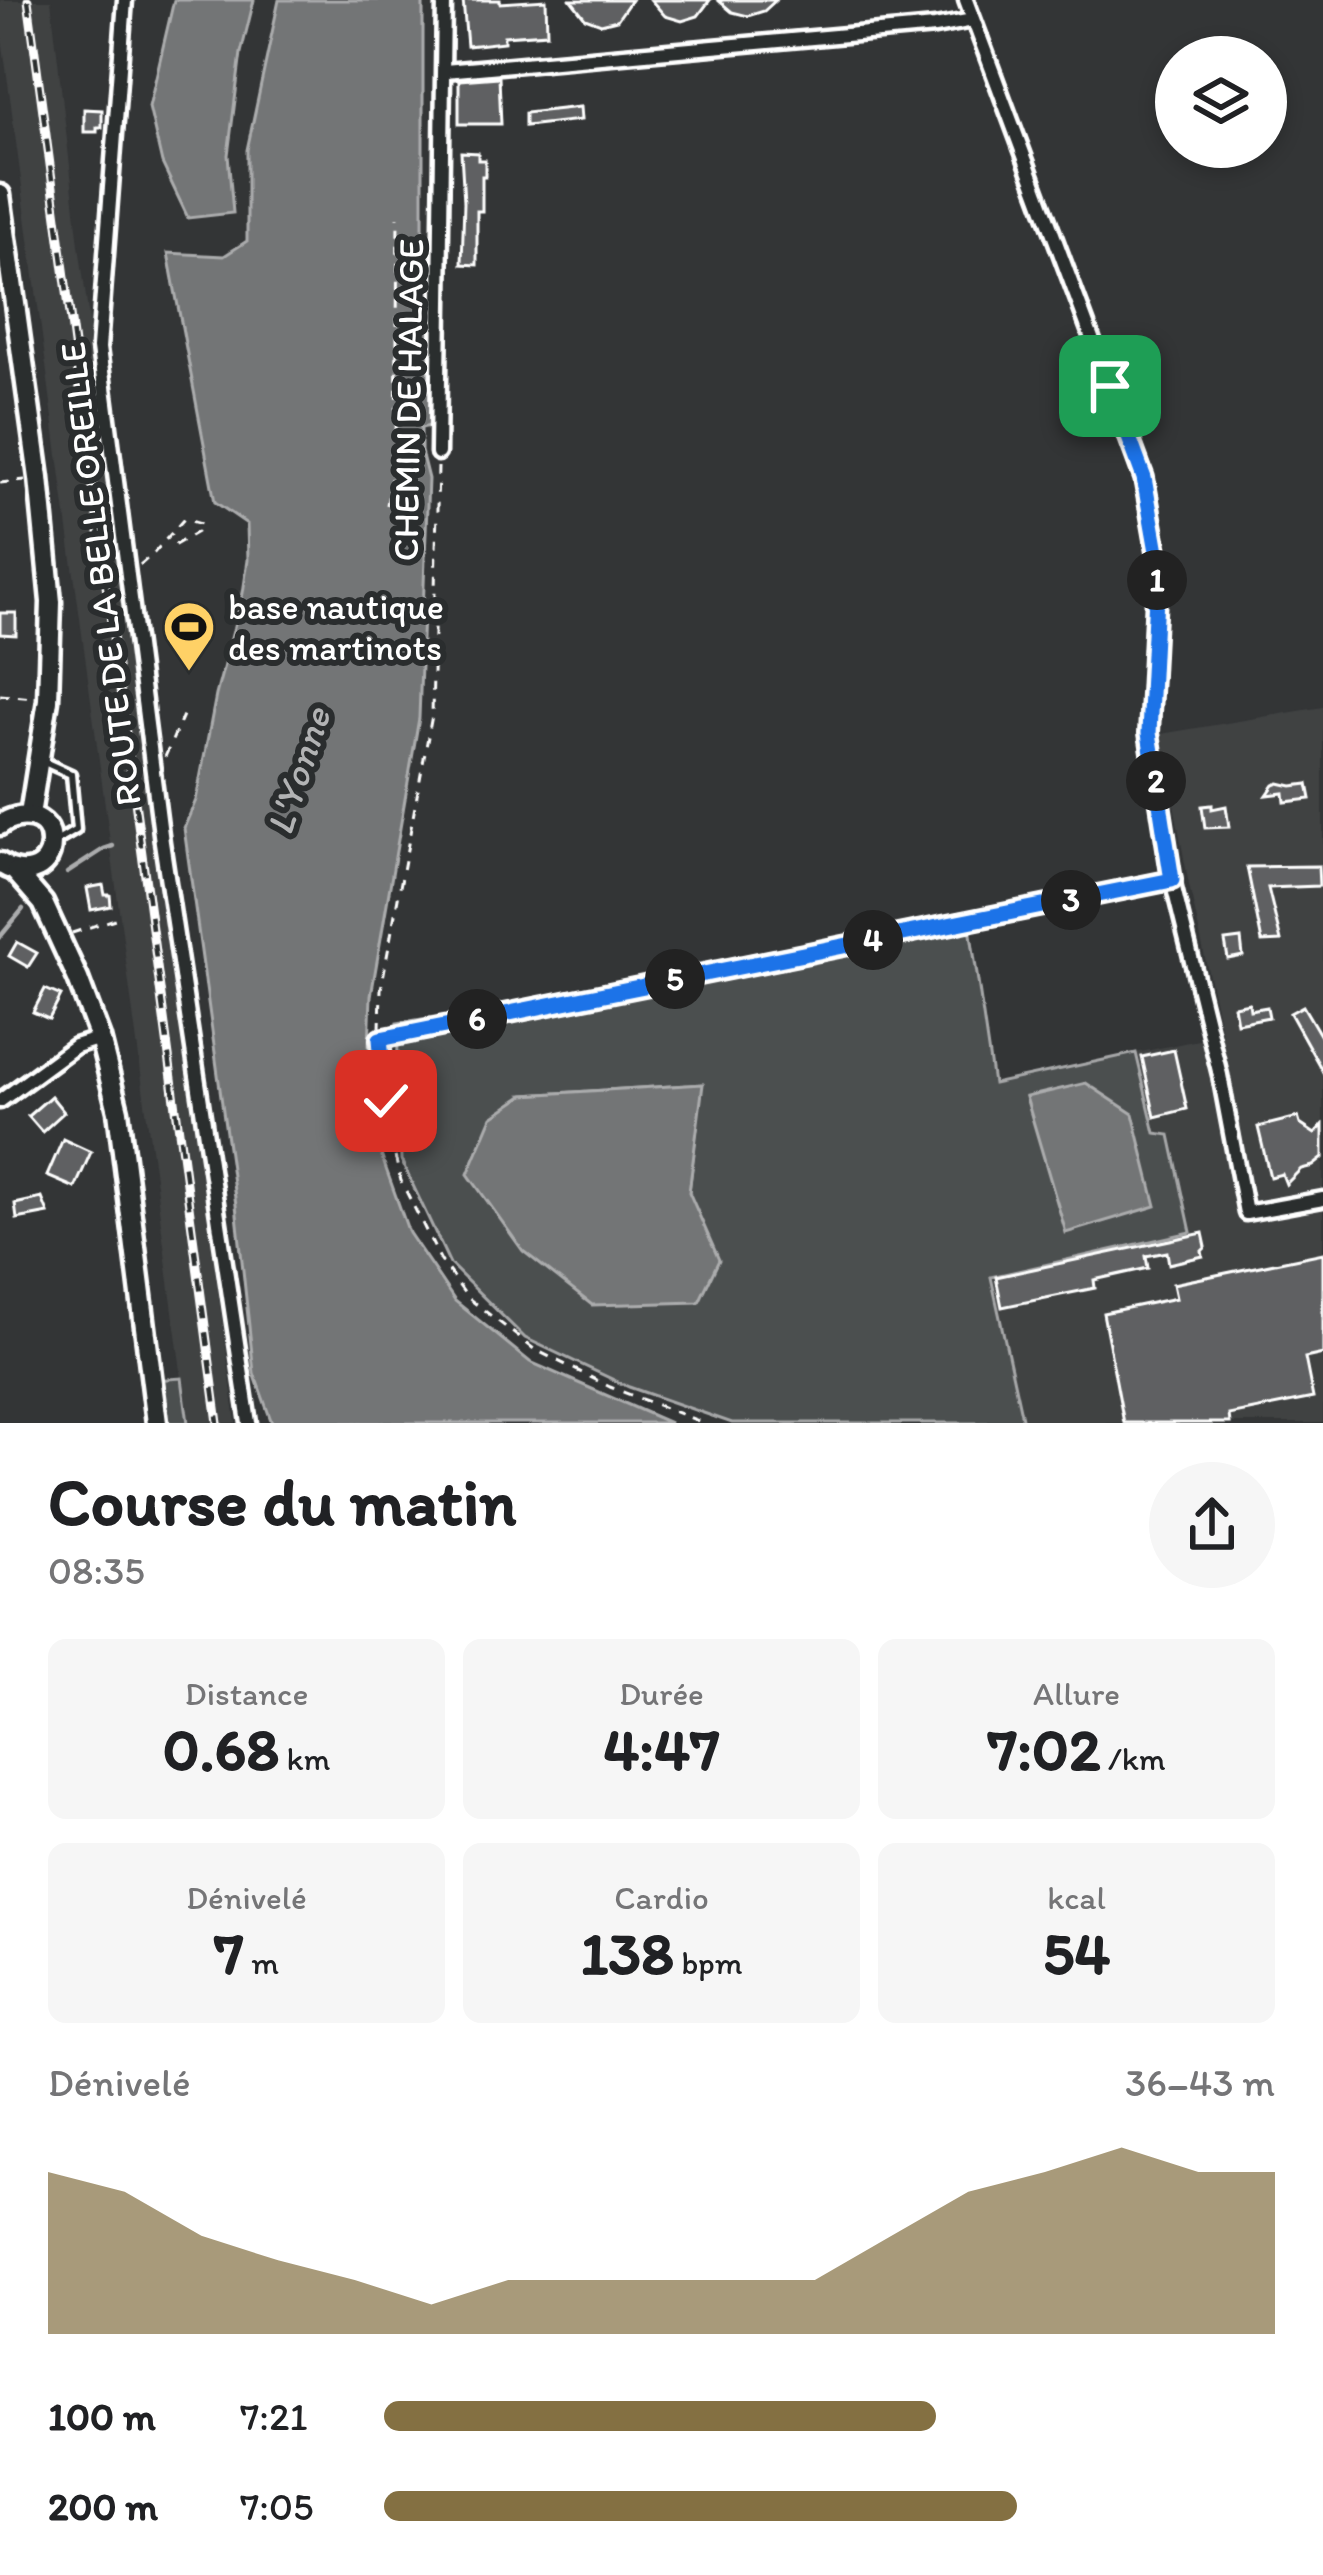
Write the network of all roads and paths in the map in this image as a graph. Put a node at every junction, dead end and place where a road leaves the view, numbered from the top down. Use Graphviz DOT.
graph roads {
  1 [pos="125,0"];
  2 [pos="444,0"];
  3 [pos="966,0"];
  4 [pos="973,20"];
  5 [pos="445,70"];
  6 [pos="0,195"];
  7 [pos="398,217"];
  8 [pos="4,248"];
  9 [pos="438,453"];
  10 [pos="39,478"];
  11 [pos="0,483"];
  12 [pos="387,505"];
  13 [pos="172,546"];
  14 [pos="129,574"];
  15 [pos="0,694"];
  16 [pos="48,700"];
  17 [pos="184,713"];
  18 [pos="40,760"];
  19 [pos="154,781"];
  20 [pos="30,815"];
  21 [pos="0,825"];
  22 [pos="47,854"];
  23 [pos="8,867"];
  24 [pos="1172,880"];
  25 [pos="43,903"];
  26 [pos="121,917"];
  27 [pos="59,938"];
  28 [pos="100,1038"];
  29 [pos="380,1039"];
  30 [pos="0,1101"];
  31 [pos="1323,1199"];
  32 [pos="157,1423"];
  33 [pos="249,1423"];
  34 [pos="704,1423"];
  1 -- 14 [label="street, ROUTE DE LA BELLE OREILLE"];
  2 -- 5 [label="street, CHEMIN DE HALAGE"];
  3 -- 4 [label="street"];
  4 -- 5 [label="street"];
  4 -- 24 [label="street"];
  5 -- 9 [label="street, CHEMIN DE HALAGE"];
  6 -- 8 [label="main road"];
  7 -- 12 [label="path"];
  8 -- 10 [label="main road"];
  9 -- 29 [label="path, CHEMIN DE HALAGE"];
  10 -- 11 [label="path"];
  10 -- 16 [label="main road"];
  13 -- 14 [label="path"];
  14 -- 19 [label="street, ROUTE DE LA BELLE OREILLE"];
  15 -- 16 [label="path"];
  16 -- 18 [label="main road"];
  17 -- 19 [label="path"];
  18 -- 20 [label="main road"];
  18 -- 22 [label="lane"];
  19 -- 33 [label="street, ROUTE DE LA BELLE OREILLE"];
  20 -- 21 [label="main road"];
  20 -- 22 [label="main road"];
  22 -- 23 [label="main road"];
  22 -- 25 [label="main road"];
  23 -- 25 [label="main road"];
  24 -- 29 [label="street"];
  24 -- 31 [label="street"];
  25 -- 27 [label="main road"];
  26 -- 27 [label="path"];
  27 -- 28 [label="main road"];
  28 -- 30 [label="street"];
  28 -- 32 [label="main road"];
  29 -- 34 [label="path, CHEMIN DE HALAGE"];
}
